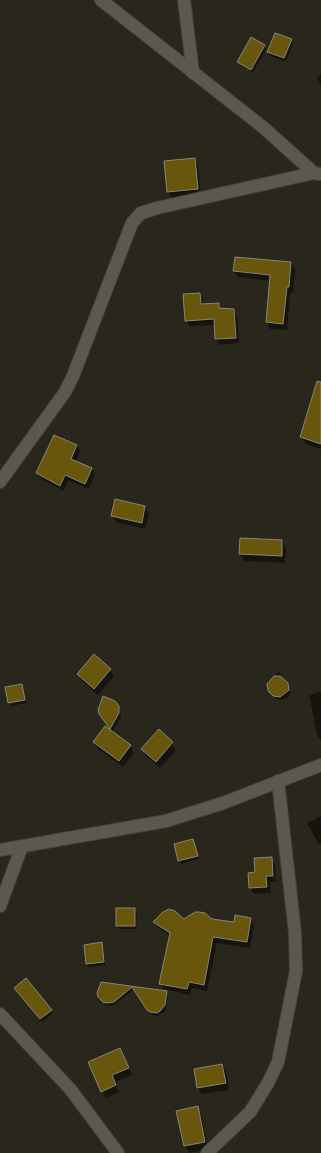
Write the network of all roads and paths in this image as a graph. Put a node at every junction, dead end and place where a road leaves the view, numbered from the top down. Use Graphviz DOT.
graph roads {
  1 [pos="101,0"];
  2 [pos="184,0"];
  3 [pos="193,73"];
  4 [pos="318,173"];
  5 [pos="0,482"];
  6 [pos="321,765"];
  7 [pos="278,781"];
  8 [pos="22,846"];
  9 [pos="0,850"];
  10 [pos="0,906"];
  11 [pos="0,1014"];
  12 [pos="118,1153"];
  13 [pos="207,1153"];
  1 -- 3 [label="street"];
  2 -- 3 [label="street"];
  3 -- 4 [label="street"];
  4 -- 5 [label="street"];
  6 -- 7 [label="street"];
  7 -- 8 [label="street"];
  7 -- 13 [label="street"];
  8 -- 9 [label="street"];
  8 -- 10 [label="street"];
  11 -- 12 [label="street"];
}
